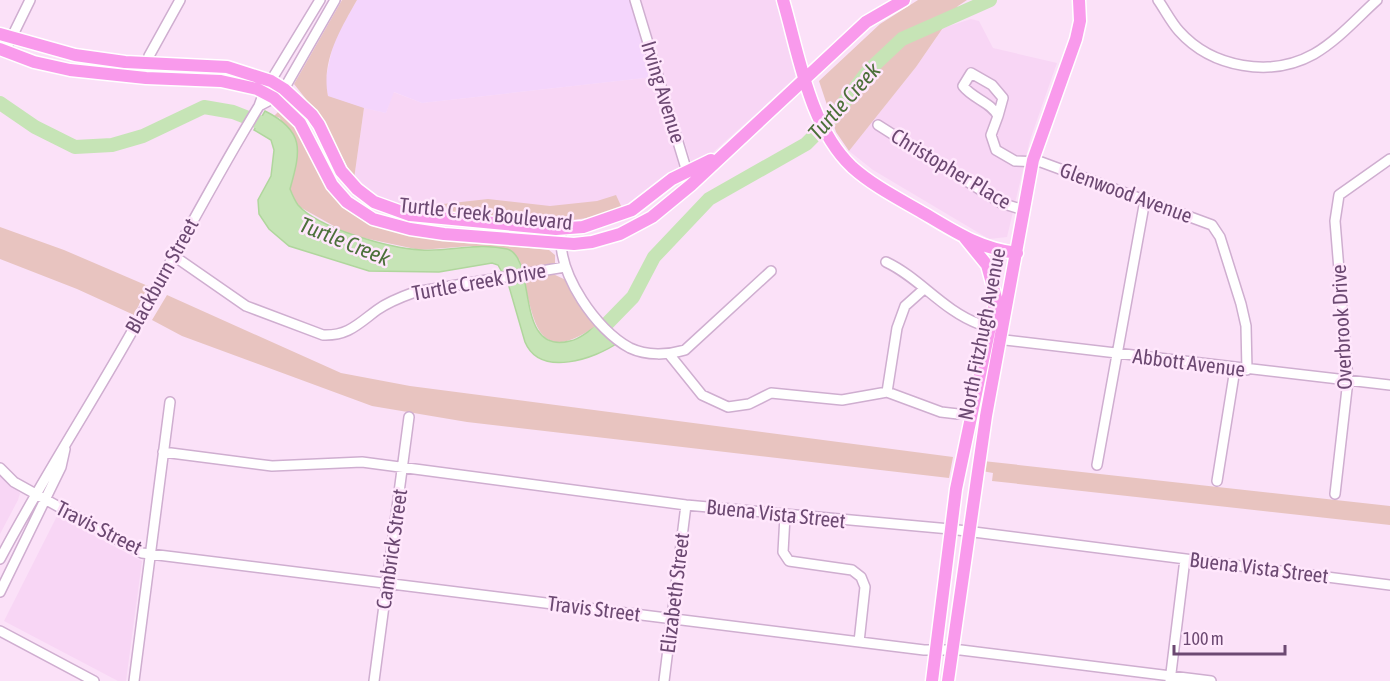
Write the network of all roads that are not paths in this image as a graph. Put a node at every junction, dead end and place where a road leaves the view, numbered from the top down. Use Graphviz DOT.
graph roads {
  1 [pos="30,0"];
  2 [pos="180,0"];
  3 [pos="320,0"];
  4 [pos="335,0"];
  5 [pos="635,0"];
  6 [pos="783,0"];
  7 [pos="904,0"];
  8 [pos="1158,0"];
  9 [pos="1377,0"];
  10 [pos="1082,3"];
  11 [pos="6,36"];
  12 [pos="2,50"];
  13 [pos="148,63"];
  14 [pos="146,78"];
  15 [pos="808,84"];
  16 [pos="285,89"];
  17 [pos="270,91"];
  18 [pos="998,116"];
  19 [pos="878,125"];
  20 [pos="720,156"];
  21 [pos="1390,159"];
  22 [pos="1033,160"];
  23 [pos="687,171"];
  24 [pos="691,185"];
  25 [pos="1145,200"];
  26 [pos="632,210"];
  27 [pos="1024,210"];
  28 [pos="429,217"];
  29 [pos="639,225"];
  30 [pos="562,229"];
  31 [pos="427,232"];
  32 [pos="965,238"];
  33 [pos="561,244"];
  34 [pos="1017,253"];
  35 [pos="174,256"];
  36 [pos="886,262"];
  37 [pos="565,267"];
  38 [pos="771,271"];
  39 [pos="924,289"];
  40 [pos="979,324"];
  41 [pos="988,338"];
  42 [pos="1001,341"];
  43 [pos="678,352"];
  44 [pos="1118,355"];
  45 [pos="1235,369"];
  46 [pos="1248,370"];
  47 [pos="683,373"];
  48 [pos="1348,380"];
  49 [pos="1390,385"];
  50 [pos="887,392"];
  51 [pos="170,402"];
  52 [pos="964,413"];
  53 [pos="986,416"];
  54 [pos="409,417"];
  55 [pos="65,447"];
  56 [pos="163,452"];
  57 [pos="1097,465"];
  58 [pos="403,466"];
  59 [pos="0,468"];
  60 [pos="1217,481"];
  61 [pos="34,494"];
  62 [pos="1335,494"];
  63 [pos="45,500"];
  64 [pos="686,505"];
  65 [pos="785,516"];
  66 [pos="950,529"];
  67 [pos="968,531"];
  68 [pos="150,554"];
  69 [pos="0,559"];
  70 [pos="1185,559"];
  71 [pos="387,583"];
  72 [pos="1390,585"];
  73 [pos="0,592"];
  74 [pos="672,618"];
  75 [pos="0,631"];
  76 [pos="859,642"];
  77 [pos="935,650"];
  78 [pos="952,650"];
  79 [pos="1171,679"];
  80 [pos="91,680"];
  81 [pos="134,681"];
  82 [pos="374,681"];
  83 [pos="664,681"];
  84 [pos="932,681"];
  85 [pos="948,681"];
  86 [pos="1210,681"];
  1 -- 11 [label="street"];
  2 -- 13 [label="street"];
  3 -- 17 [label="street"];
  4 -- 16 [label="street"];
  5 -- 23 [label="street, Irving Avenue"];
  6 -- 15 [label="main road"];
  7 -- 15 [label="main road, Turtle Creek Boulevard"];
  8 -- 9 [label="street"];
  10 -- 22 [label="main road, North Fitzhugh Avenue"];
  11 -- 12 [label="street"];
  11 -- 13 [label="main road, Turtle Creek Boulevard"];
  12 -- 14 [label="main road, Turtle Creek Boulevard"];
  13 -- 14 [label="main road"];
  13 -- 17 [label="main road, Turtle Creek Boulevard"];
  14 -- 17 [label="main road, Turtle Creek Boulevard"];
  15 -- 20 [label="main road, Turtle Creek Boulevard"];
  15 -- 32 [label="main road"];
  16 -- 17 [label="main road, Turtle Creek Boulevard"];
  16 -- 28 [label="main road, Turtle Creek Boulevard"];
  17 -- 31 [label="main road, Turtle Creek Boulevard"];
  17 -- 35 [label="street, Blackburn Street"];
  18 -- 18 [label="street, Glenwood Avenue"];
  18 -- 22 [label="street, Glenwood Avenue"];
  19 -- 27 [label="street, Christopher Place"];
  20 -- 23 [label="main road, Turtle Creek Boulevard"];
  20 -- 24 [label="main road, Turtle Creek Boulevard"];
  21 -- 48 [label="street, Overbrook Drive"];
  22 -- 25 [label="street, Glenwood Avenue"];
  22 -- 27 [label="main road, North Fitzhugh Avenue"];
  23 -- 24 [label="street, Irving Avenue"];
  23 -- 26 [label="main road, Turtle Creek Boulevard"];
  24 -- 29 [label="main road, Turtle Creek Boulevard"];
  25 -- 44 [label="street"];
  25 -- 46 [label="street, Glenwood Avenue"];
  26 -- 29 [label="main road"];
  26 -- 30 [label="main road, Turtle Creek Boulevard"];
  27 -- 34 [label="main road, North Fitzhugh Avenue"];
  28 -- 30 [label="main road, Turtle Creek Boulevard"];
  28 -- 31 [label="main road"];
  29 -- 33 [label="main road, Turtle Creek Boulevard"];
  30 -- 33 [label="street"];
  31 -- 33 [label="main road, Turtle Creek Boulevard"];
  32 -- 34 [label="main road"];
  32 -- 41 [label="main road, North Fitzhugh Avenue"];
  33 -- 37 [label="street"];
  34 -- 42 [label="main road, North Fitzhugh Avenue"];
  35 -- 37 [label="street, Turtle Creek Drive"];
  35 -- 55 [label="street, Blackburn Street"];
  36 -- 39 [label="street"];
  37 -- 43 [label="street"];
  38 -- 43 [label="street"];
  39 -- 40 [label="street"];
  39 -- 50 [label="street"];
  41 -- 42 [label="street, Abbott Avenue"];
  41 -- 52 [label="main road, North Fitzhugh Avenue"];
  42 -- 44 [label="street, Abbott Avenue"];
  42 -- 53 [label="main road, North Fitzhugh Avenue"];
  43 -- 47 [label="street"];
  43 -- 47 [label="street"];
  44 -- 45 [label="street, Abbott Avenue"];
  44 -- 57 [label="street"];
  45 -- 46 [label="street, Abbott Avenue"];
  45 -- 60 [label="street"];
  46 -- 48 [label="street, Abbott Avenue"];
  47 -- 50 [label="street"];
  48 -- 49 [label="street, Abbott Avenue"];
  48 -- 62 [label="street, Overbrook Drive"];
  50 -- 52 [label="street"];
  51 -- 56 [label="street"];
  52 -- 53 [label="main road"];
  52 -- 66 [label="main road, North Fitzhugh Avenue"];
  53 -- 67 [label="main road, North Fitzhugh Avenue"];
  54 -- 58 [label="street, Cambrick Street"];
  55 -- 61 [label="street, Blackburn Street"];
  55 -- 63 [label="street, Blackburn Street"];
  56 -- 58 [label="street, Buena Vista Street"];
  56 -- 68 [label="street"];
  58 -- 64 [label="street, Buena Vista Street"];
  58 -- 71 [label="street, Cambrick Street"];
  59 -- 61 [label="street, Travis Street"];
  61 -- 63 [label="street, Travis Street"];
  61 -- 69 [label="street, Blackburn Street"];
  63 -- 68 [label="street, Travis Street"];
  63 -- 73 [label="street, Blackburn Street"];
  64 -- 65 [label="street, Buena Vista Street"];
  64 -- 74 [label="street, Elizabeth Street"];
  65 -- 66 [label="street, Buena Vista Street"];
  65 -- 76 [label="street"];
  66 -- 67 [label="street, Buena Vista Street"];
  66 -- 77 [label="main road, North Fitzhugh Avenue"];
  67 -- 70 [label="street, Buena Vista Street"];
  67 -- 78 [label="main road, North Fitzhugh Avenue"];
  68 -- 71 [label="street, Travis Street"];
  68 -- 81 [label="street"];
  70 -- 72 [label="street, Buena Vista Street"];
  70 -- 79 [label="street"];
  71 -- 74 [label="street, Travis Street"];
  71 -- 82 [label="street, Cambrick Street"];
  74 -- 76 [label="street, Travis Street"];
  74 -- 83 [label="street, Elizabeth Street"];
  75 -- 80 [label="street"];
  76 -- 77 [label="street, Travis Street"];
  77 -- 78 [label="street, Travis Street"];
  77 -- 84 [label="main road, North Fitzhugh Avenue"];
  78 -- 79 [label="street, Travis Street"];
  78 -- 85 [label="main road, North Fitzhugh Avenue"];
  79 -- 86 [label="street, Travis Street"];
}
